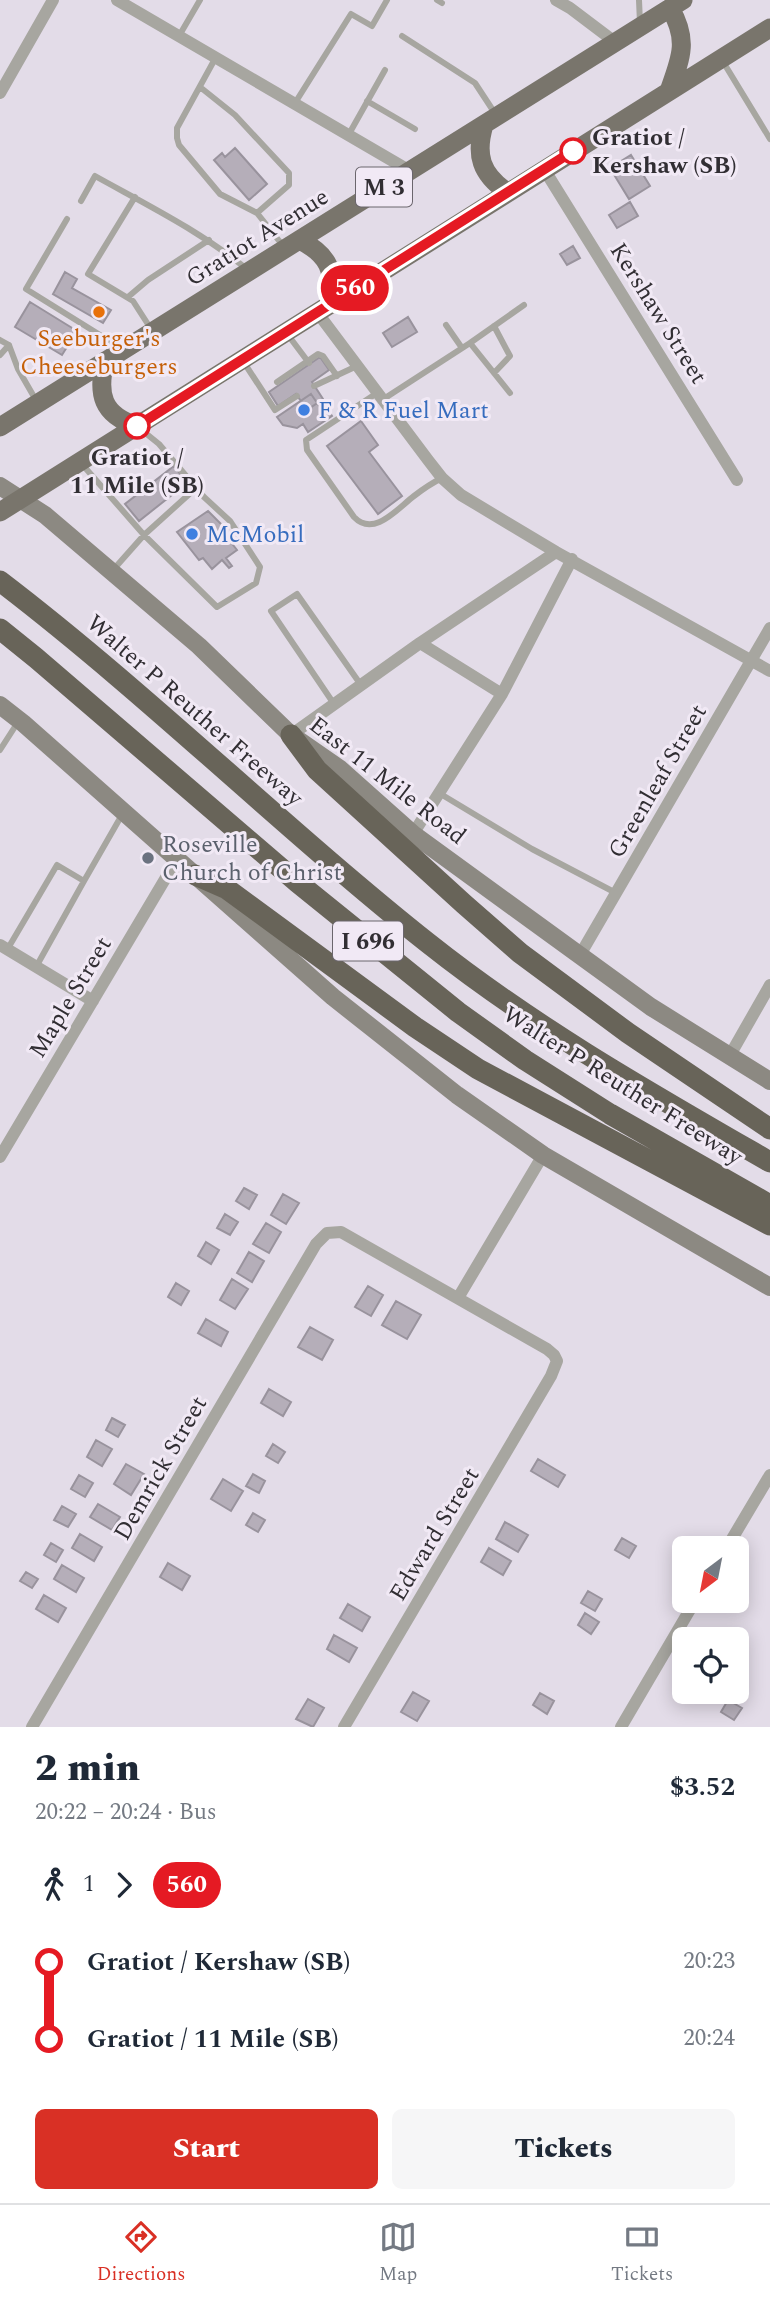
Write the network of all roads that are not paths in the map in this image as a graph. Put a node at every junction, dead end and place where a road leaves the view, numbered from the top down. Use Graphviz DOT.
graph roads {
  1 [pos="53,0"];
  2 [pos="117,0"];
  3 [pos="200,0"];
  4 [pos="387,0"];
  5 [pos="556,0"];
  6 [pos="639,0"];
  7 [pos="673,3"];
  8 [pos="640,27"];
  9 [pos="770,28"];
  10 [pos="179,36"];
  11 [pos="402,36"];
  12 [pos="615,42"];
  13 [pos="216,57"];
  14 [pos="721,58"];
  15 [pos="385,70"];
  16 [pos="200,87"];
  17 [pos="669,91"];
  18 [pos="0,93"];
  19 [pos="367,101"];
  20 [pos="295,103"];
  21 [pos="490,121"];
  22 [pos="415,129"];
  23 [pos="349,134"];
  24 [pos="770,139"];
  25 [pos="544,169"];
  26 [pos="410,171"];
  27 [pos="507,192"];
  28 [pos="135,197"];
  29 [pos="81,201"];
  30 [pos="257,213"];
  31 [pos="67,219"];
  32 [pos="209,240"];
  33 [pos="292,244"];
  34 [pos="249,271"];
  35 [pos="128,297"];
  36 [pos="524,305"];
  37 [pos="324,307"];
  38 [pos="446,325"];
  39 [pos="494,326"];
  40 [pos="286,331"];
  41 [pos="153,332"];
  42 [pos="0,340"];
  43 [pos="470,343"];
  44 [pos="9,345"];
  45 [pos="462,348"];
  46 [pos="0,355"];
  47 [pos="112,357"];
  48 [pos="242,359"];
  49 [pos="309,363"];
  50 [pos="357,366"];
  51 [pos="494,373"];
  52 [pos="337,376"];
  53 [pos="314,386"];
  54 [pos="262,391"];
  55 [pos="510,393"];
  56 [pos="297,396"];
  57 [pos="380,397"];
  58 [pos="37,404"];
  59 [pos="137,426"];
  60 [pos="0,427"];
  61 [pos="80,462"];
  62 [pos="442,478"];
  63 [pos="737,480"];
  64 [pos="0,485"];
  65 [pos="196,488"];
  66 [pos="21,499"];
  67 [pos="0,512"];
  68 [pos="144,535"];
  69 [pos="556,551"];
  70 [pos="572,559"];
  71 [pos="112,571"];
  72 [pos="0,581"];
  73 [pos="770,628"];
  74 [pos="0,629"];
  75 [pos="420,643"];
  76 [pos="751,660"];
  77 [pos="770,671"];
  78 [pos="360,685"];
  79 [pos="502,694"];
  80 [pos="334,704"];
  81 [pos="0,705"];
  82 [pos="19,720"];
  83 [pos="291,735"];
  84 [pos="0,750"];
  85 [pos="439,793"];
  86 [pos="124,812"];
  87 [pos="413,834"];
  88 [pos="177,859"];
  89 [pos="195,875"];
  90 [pos="84,881"];
  91 [pos="616,893"];
  92 [pos="4,948"];
  93 [pos="580,956"];
  94 [pos="36,967"];
  95 [pos="770,985"];
  96 [pos="93,1001"];
  97 [pos="729,1057"];
  98 [pos="770,1081"];
  99 [pos="770,1129"];
  100 [pos="543,1154"];
  101 [pos="0,1157"];
  102 [pos="770,1162"];
  103 [pos="770,1205"];
  104 [pos="770,1226"];
  105 [pos="770,1287"];
  106 [pos="458,1298"];
  107 [pos="770,1475"];
  108 [pos="734,1536"];
  109 [pos="687,1614"];
  110 [pos="32,1727"];
  111 [pos="344,1727"];
  112 [pos="621,1727"];
  1 -- 18 [label="street"];
  2 -- 10 [label="street"];
  3 -- 10 [label="lane"];
  4 -- 20 [label="lane"];
  5 -- 12 [label="street"];
  6 -- 8 [label="lane"];
  7 -- 8 [label="main road, Gratiot Avenue / M 3"];
  7 -- 17 [label="main road"];
  8 -- 12 [label="main road, Gratiot Avenue / M 3"];
  9 -- 14 [label="main road"];
  10 -- 13 [label="street"];
  11 -- 21 [label="lane"];
  12 -- 21 [label="main road, Gratiot Avenue / M 3"];
  13 -- 16 [label="lane"];
  13 -- 20 [label="street"];
  14 -- 17 [label="main road"];
  14 -- 24 [label="lane"];
  15 -- 19 [label="lane"];
  16 -- 30 [label="lane"];
  16 -- 30 [label="lane"];
  17 -- 25 [label="main road"];
  19 -- 22 [label="lane"];
  19 -- 23 [label="lane"];
  20 -- 23 [label="street"];
  21 -- 26 [label="main road, Gratiot Avenue / M 3"];
  21 -- 27 [label="main road"];
  23 -- 26 [label="street"];
  25 -- 27 [label="main road"];
  25 -- 63 [label="street, Kershaw Street"];
  26 -- 33 [label="main road, Gratiot Avenue / M 3"];
  27 -- 37 [label="main road"];
  28 -- 29 [label="lane"];
  28 -- 32 [label="lane"];
  28 -- 35 [label="lane"];
  30 -- 33 [label="lane"];
  31 -- 47 [label="lane"];
  32 -- 34 [label="lane"];
  32 -- 35 [label="lane"];
  33 -- 34 [label="main road, Gratiot Avenue / M 3"];
  33 -- 37 [label="main road"];
  34 -- 41 [label="main road, Gratiot Avenue / M 3"];
  35 -- 41 [label="lane"];
  36 -- 39 [label="lane"];
  37 -- 40 [label="main road"];
  37 -- 50 [label="street"];
  38 -- 45 [label="lane"];
  39 -- 43 [label="lane"];
  39 -- 51 [label="lane"];
  40 -- 48 [label="main road"];
  40 -- 49 [label="lane"];
  41 -- 47 [label="main road, Gratiot Avenue / M 3"];
  42 -- 44 [label="lane"];
  43 -- 45 [label="lane"];
  43 -- 51 [label="lane"];
  44 -- 46 [label="lane"];
  44 -- 58 [label="lane"];
  45 -- 57 [label="lane"];
  47 -- 58 [label="main road, Gratiot Avenue / M 3"];
  47 -- 59 [label="main road"];
  48 -- 54 [label="lane"];
  48 -- 59 [label="main road"];
  49 -- 52 [label="lane"];
  49 -- 54 [label="lane"];
  50 -- 52 [label="lane"];
  50 -- 57 [label="street"];
  51 -- 55 [label="lane"];
  52 -- 53 [label="lane"];
  54 -- 56 [label="lane"];
  57 -- 62 [label="street"];
  57 -- 62 [label="lane"];
  58 -- 60 [label="main road, Gratiot Avenue / M 3"];
  59 -- 61 [label="main road"];
  59 -- 65 [label="lane"];
  61 -- 66 [label="main road"];
  61 -- 68 [label="lane"];
  62 -- 69 [label="street"];
  64 -- 66 [label="main road, East 11 Mile Road"];
  65 -- 68 [label="lane"];
  65 -- 68 [label="lane"];
  66 -- 67 [label="main road"];
  66 -- 71 [label="main road, East 11 Mile Road"];
  68 -- 71 [label="lane"];
  69 -- 70 [label="street"];
  69 -- 75 [label="street"];
  70 -- 76 [label="street"];
  70 -- 79 [label="street"];
  71 -- 83 [label="main road, East 11 Mile Road"];
  72 -- 102 [label="highway, Walter P Reuther Freeway / I 696"];
  73 -- 76 [label="street, Greenleaf Street"];
  74 -- 103 [label="highway, Walter P Reuther Freeway / I 696"];
  75 -- 78 [label="street"];
  75 -- 79 [label="street"];
  76 -- 77 [label="street"];
  76 -- 91 [label="street, Greenleaf Street"];
  78 -- 80 [label="street"];
  78 -- 80 [label="lane"];
  79 -- 85 [label="street"];
  80 -- 83 [label="street"];
  81 -- 82 [label="main road"];
  82 -- 84 [label="lane"];
  82 -- 86 [label="main road"];
  83 -- 87 [label="main road, East 11 Mile Road"];
  83 -- 99 [label="highway"];
  85 -- 87 [label="street"];
  85 -- 91 [label="lane"];
  86 -- 88 [label="main road"];
  86 -- 90 [label="lane"];
  87 -- 93 [label="main road, East 11 Mile Road"];
  88 -- 89 [label="main road"];
  88 -- 96 [label="street, Maple Street"];
  89 -- 100 [label="main road"];
  89 -- 104 [label="highway"];
  90 -- 92 [label="lane"];
  90 -- 94 [label="lane"];
  91 -- 93 [label="street, Greenleaf Street"];
  92 -- 94 [label="street"];
  93 -- 97 [label="main road, East 11 Mile Road"];
  94 -- 96 [label="street"];
  95 -- 97 [label="street"];
  96 -- 101 [label="street, Maple Street"];
  97 -- 98 [label="main road, East 11 Mile Road"];
  100 -- 105 [label="main road"];
  100 -- 106 [label="street"];
  106 -- 110 [label="street, Demrick Street"];
  106 -- 111 [label="street, Edward Street"];
  107 -- 108 [label="street"];
  109 -- 112 [label="street"];
}
